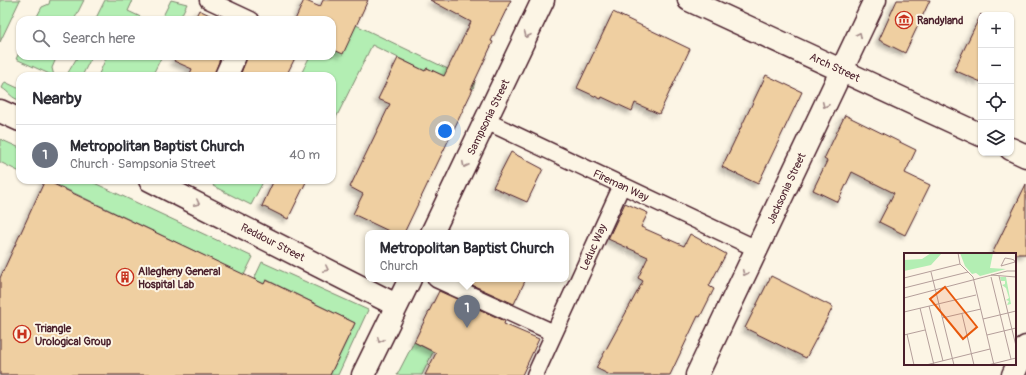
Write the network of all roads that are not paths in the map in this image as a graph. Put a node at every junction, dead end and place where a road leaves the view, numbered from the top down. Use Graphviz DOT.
graph roads {
  1 [pos="208,0"];
  2 [pos="543,0"];
  3 [pos="689,0"];
  4 [pos="875,0"];
  5 [pos="242,16"];
  6 [pos="233,60"];
  7 [pos="842,70"];
  8 [pos="228,72"];
  9 [pos="0,110"];
  10 [pos="16,118"];
  11 [pos="486,121"];
  12 [pos="978,134"];
  13 [pos="1014,150"];
  14 [pos="1026,156"];
  15 [pos="174,185"];
  16 [pos="622,185"];
  17 [pos="433,230"];
  18 [pos="757,249"];
  19 [pos="408,282"];
  20 [pos="443,282"];
  21 [pos="396,305"];
  22 [pos="554,333"];
  23 [pos="363,375"];
  24 [pos="535,375"];
  25 [pos="697,375"];
  1 -- 5 [label="lane"];
  2 -- 11 [label="street, Sampsonia Street, one-way"];
  3 -- 7 [label="street, Arch Street"];
  7 -- 4 [label="street, Jacksonia Street, one-way"];
  6 -- 8 [label="street"];
  7 -- 12 [label="street, Arch Street"];
  7 -- 18 [label="street, Jacksonia Street, one-way"];
  9 -- 10 [label="street"];
  11 -- 16 [label="lane, Fireman Way"];
  11 -- 17 [label="street, Sampsonia Street, one-way"];
  13 -- 14 [label="street"];
  15 -- 21 [label="street, Reddour Street, one-way"];
  16 -- 18 [label="lane, Fireman Way"];
  16 -- 22 [label="lane, Leduc Way"];
  18 -- 25 [label="street, Jacksonia Street, one-way"];
  19 -- 21 [label="street"];
  20 -- 22 [label="lane"];
  21 -- 23 [label="street, one-way"];
  22 -- 24 [label="lane, Leduc Way"];
}
